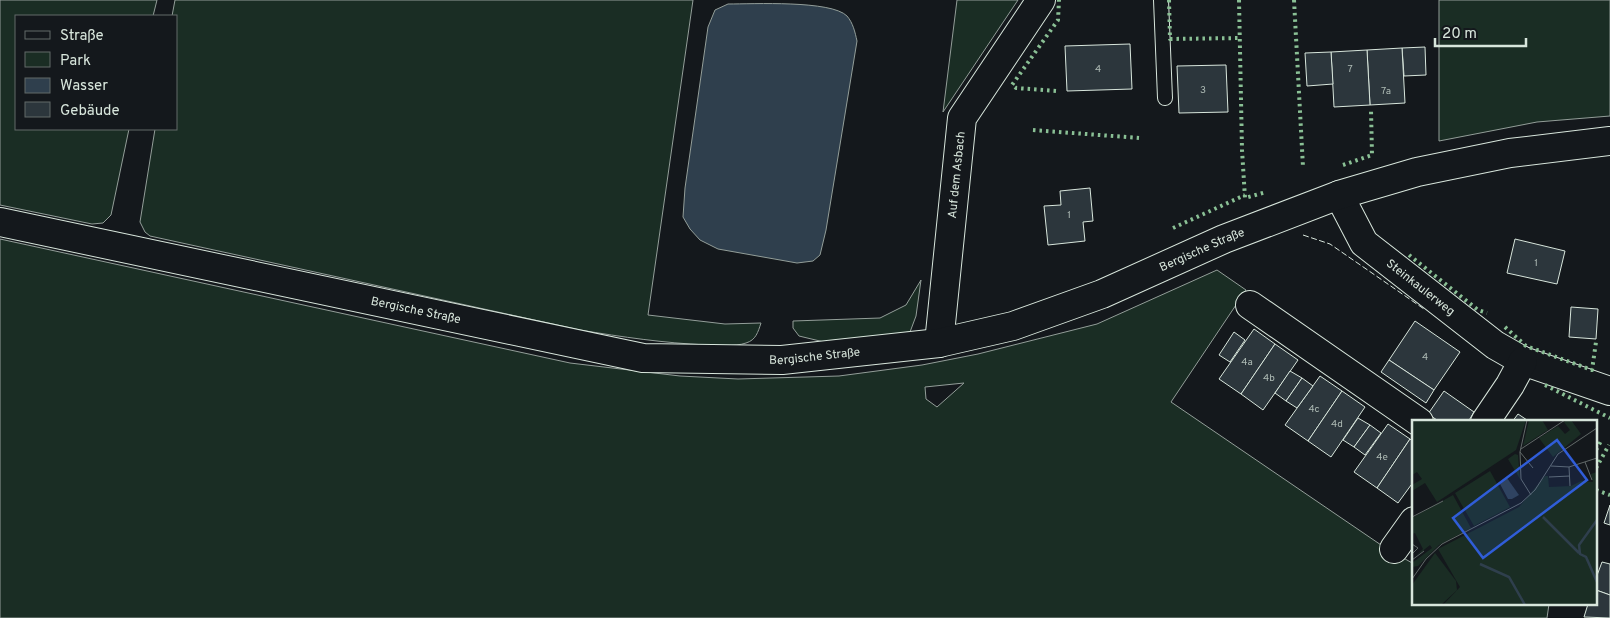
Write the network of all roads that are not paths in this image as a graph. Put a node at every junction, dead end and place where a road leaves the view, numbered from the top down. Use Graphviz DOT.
graph roads {
  1 [pos="1041,0"];
  2 [pos="1161,0"];
  3 [pos="1165,98"];
  4 [pos="1610,140"];
  5 [pos="1339,195"];
  6 [pos="0,222"];
  7 [pos="1250,305"];
  8 [pos="939,343"];
  9 [pos="1523,361"];
  10 [pos="1610,391"];
  11 [pos="1417,420"];
  12 [pos="1486,420"];
  13 [pos="1412,524"];
  14 [pos="1394,549"];
  1 -- 8 [label="main road, Auf dem Asbach"];
  2 -- 3 [label="lane"];
  4 -- 5 [label="main road, Bergische Straße"];
  5 -- 8 [label="main road, Bergische Straße"];
  5 -- 9 [label="main road, Steinkaulerweg"];
  6 -- 8 [label="main road, Bergische Straße"];
  7 -- 11 [label="main road"];
  9 -- 10 [label="main road, Steinkaulerweg"];
  9 -- 12 [label="main road"];
  13 -- 14 [label="main road"];
}
